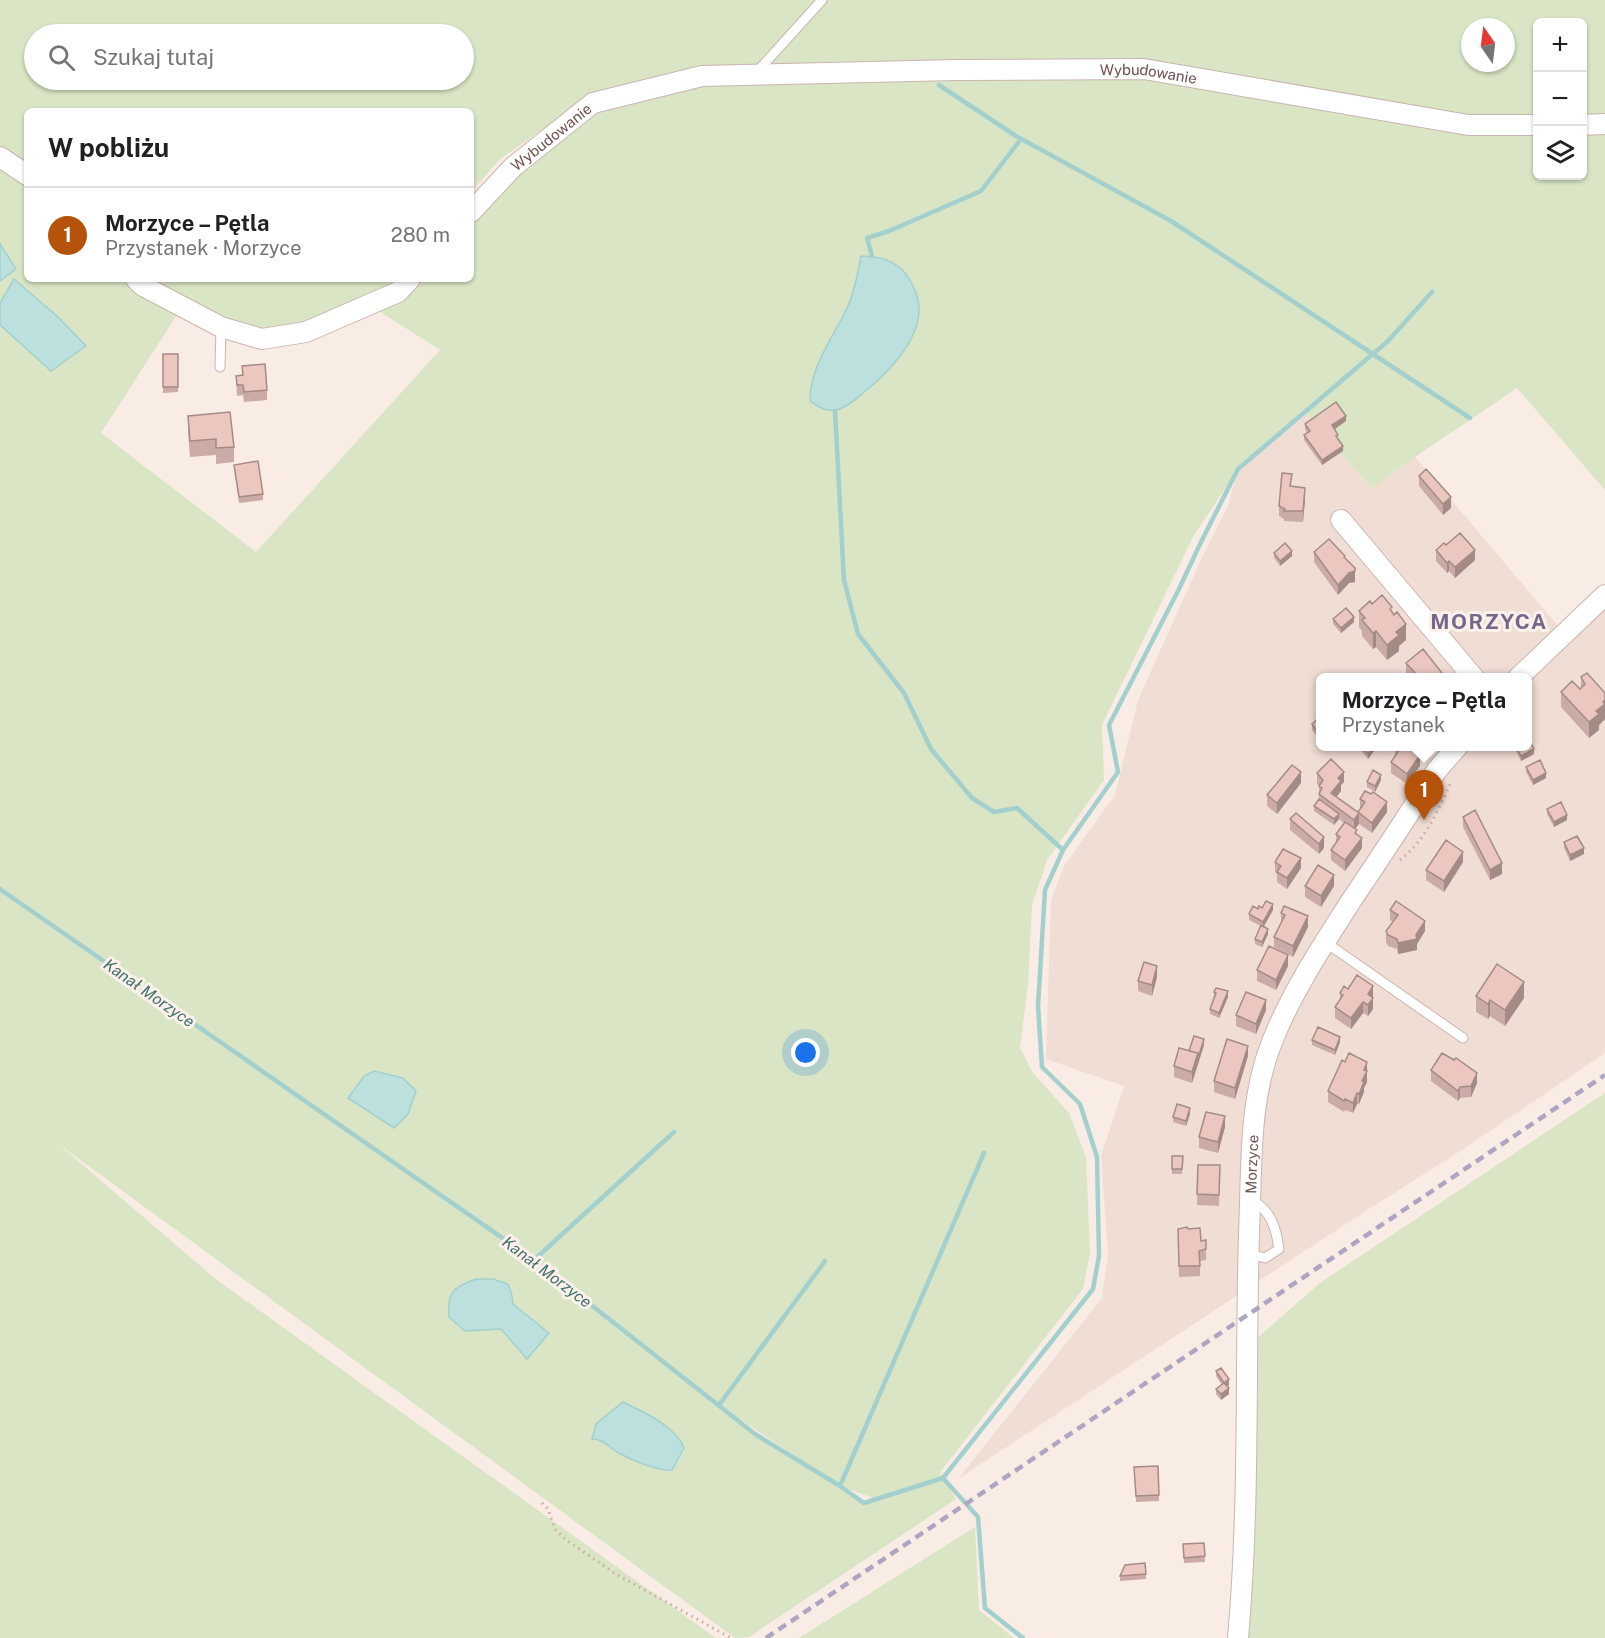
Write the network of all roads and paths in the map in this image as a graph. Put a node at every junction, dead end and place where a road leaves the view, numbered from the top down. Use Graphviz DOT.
graph roads {
  1 [pos="822,0"];
  2 [pos="754,75"];
  3 [pos="1605,124"];
  4 [pos="1533,125"];
  5 [pos="1587,125"];
  6 [pos="0,157"];
  7 [pos="24,173"];
  8 [pos="474,210"];
  9 [pos="139,282"];
  10 [pos="407,282"];
  11 [pos="221,327"];
  12 [pos="220,368"];
  13 [pos="1341,520"];
  14 [pos="1605,595"];
  15 [pos="1470,673"];
  16 [pos="1523,673"];
  17 [pos="1454,751"];
  18 [pos="1325,942"];
  19 [pos="1462,1038"];
  20 [pos="1251,1199"];
  21 [pos="1249,1254"];
  22 [pos="542,1503"];
  23 [pos="731,1638"];
  24 [pos="1238,1638"];
  1 -- 2 [label="lane"];
  2 -- 4 [label="street, Wybudowanie"];
  2 -- 8 [label="street, Wybudowanie"];
  3 -- 5 [label="street"];
  6 -- 7 [label="street"];
  9 -- 11 [label="street"];
  10 -- 11 [label="street"];
  11 -- 12 [label="lane"];
  13 -- 15 [label="street"];
  14 -- 16 [label="street"];
  17 -- 18 [label="street, Morzyce"];
  18 -- 19 [label="lane"];
  18 -- 20 [label="street, Morzyce"];
  20 -- 21 [label="street, Morzyce"];
  20 -- 21 [label="lane"];
  21 -- 24 [label="street, Morzyce"];
  22 -- 23 [label="path"];
}
